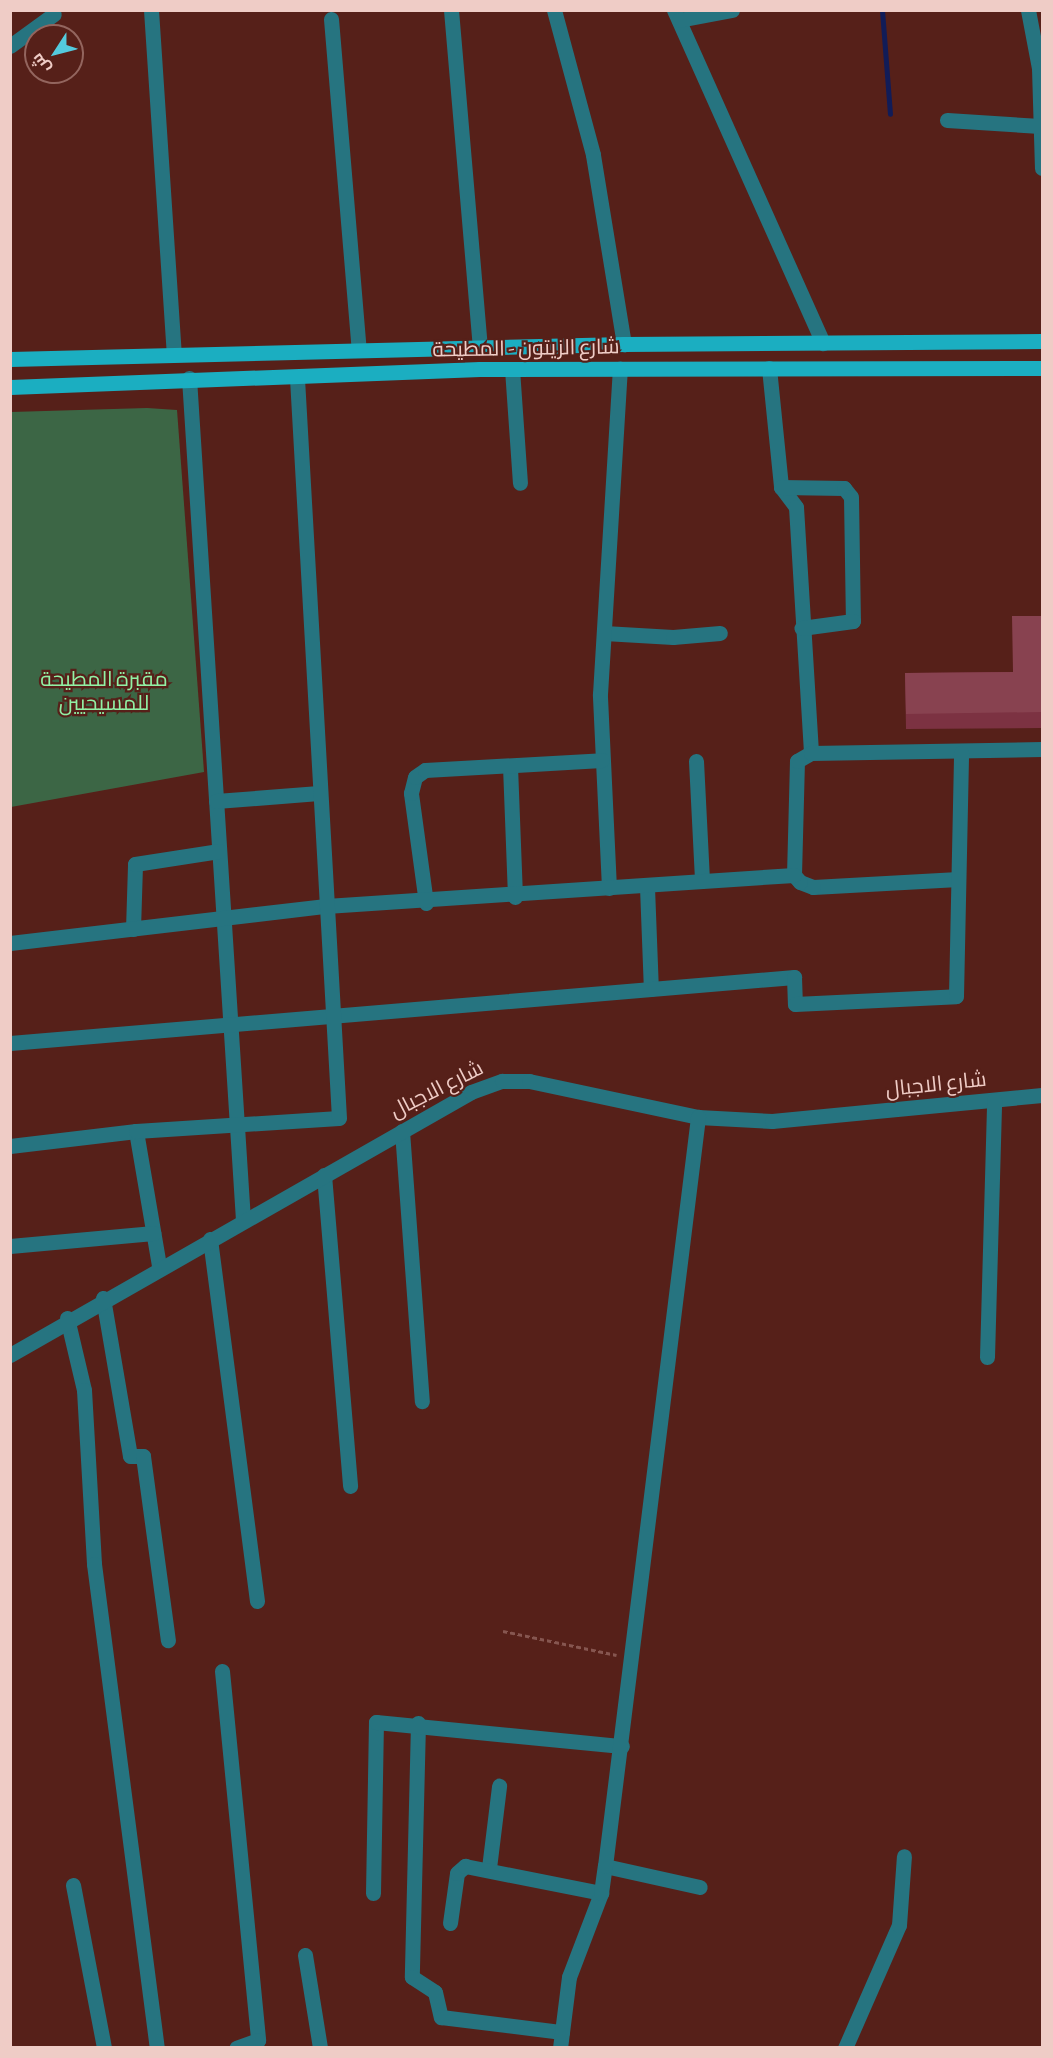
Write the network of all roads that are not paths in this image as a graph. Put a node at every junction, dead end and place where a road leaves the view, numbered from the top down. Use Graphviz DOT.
graph roads {
  1 [pos="152,10"];
  2 [pos="451,10"];
  3 [pos="554,10"];
  4 [pos="732,10"];
  5 [pos="1028,10"];
  6 [pos="54,14"];
  7 [pos="676,15"];
  8 [pos="331,19"];
  9 [pos="10,46"];
  10 [pos="947,120"];
  11 [pos="1040,126"];
  12 [pos="1042,168"];
  13 [pos="1042,341"];
  14 [pos="823,343"];
  15 [pos="624,344"];
  16 [pos="480,348"];
  17 [pos="359,350"];
  18 [pos="174,353"];
  19 [pos="10,359"];
  20 [pos="1042,368"];
  21 [pos="512,369"];
  22 [pos="620,369"];
  23 [pos="769,369"];
  24 [pos="189,378"];
  25 [pos="297,378"];
  26 [pos="10,387"];
  27 [pos="520,483"];
  28 [pos="781,486"];
  29 [pos="801,628"];
  30 [pos="604,633"];
  31 [pos="720,633"];
  32 [pos="1042,749"];
  33 [pos="811,753"];
  34 [pos="961,753"];
  35 [pos="602,760"];
  36 [pos="696,761"];
  37 [pos="510,766"];
  38 [pos="319,793"];
  39 [pos="216,801"];
  40 [pos="219,851"];
  41 [pos="794,875"];
  42 [pos="958,879"];
  43 [pos="702,881"];
  44 [pos="647,887"];
  45 [pos="609,888"];
  46 [pos="515,897"];
  47 [pos="426,903"];
  48 [pos="326,906"];
  49 [pos="223,920"];
  50 [pos="133,929"];
  51 [pos="10,943"];
  52 [pos="651,989"];
  53 [pos="335,1014"];
  54 [pos="230,1023"];
  55 [pos="10,1043"];
  56 [pos="1042,1095"];
  57 [pos="994,1100"];
  58 [pos="698,1117"];
  59 [pos="239,1128"];
  60 [pos="136,1131"];
  61 [pos="402,1131"];
  62 [pos="10,1146"];
  63 [pos="324,1175"];
  64 [pos="243,1221"];
  65 [pos="153,1233"];
  66 [pos="210,1239"];
  67 [pos="10,1246"];
  68 [pos="159,1266"];
  69 [pos="103,1299"];
  70 [pos="67,1318"];
  71 [pos="10,1355"];
  72 [pos="987,1357"];
  73 [pos="422,1401"];
  74 [pos="350,1486"];
  75 [pos="257,1601"];
  76 [pos="168,1640"];
  77 [pos="222,1671"];
  78 [pos="418,1723"];
  79 [pos="622,1746"];
  80 [pos="500,1786"];
  81 [pos="904,1856"];
  82 [pos="605,1866"];
  83 [pos="489,1868"];
  84 [pos="74,1885"];
  85 [pos="700,1887"];
  86 [pos="373,1893"];
  87 [pos="601,1893"];
  88 [pos="450,1923"];
  89 [pos="305,1955"];
  90 [pos="561,2040"];
  91 [pos="104,2048"];
  92 [pos="157,2048"];
  93 [pos="236,2048"];
  94 [pos="320,2048"];
  95 [pos="845,2048"];
  1 -- 18 [label="street"];
  2 -- 16 [label="street"];
  3 -- 15 [label="street"];
  4 -- 7 [label="street"];
  5 -- 11 [label="street"];
  6 -- 9 [label="street"];
  7 -- 14 [label="street"];
  8 -- 17 [label="street"];
  10 -- 11 [label="street"];
  11 -- 12 [label="street"];
  13 -- 14 [label="main road, شارع الزيتون - المطيحة"];
  14 -- 15 [label="main road, شارع الزيتون - المطيحة"];
  15 -- 16 [label="main road, شارع الزيتون - المطيحة"];
  16 -- 17 [label="main road, شارع الزيتون - المطيحة"];
  17 -- 18 [label="main road, شارع الزيتون - المطيحة"];
  18 -- 19 [label="main road, شارع الزيتون - المطيحة"];
  20 -- 23 [label="main road, شارع الزيتون - المطيحة"];
  21 -- 22 [label="main road, شارع الزيتون - المطيحة"];
  21 -- 25 [label="main road, شارع الزيتون - المطيحة"];
  21 -- 27 [label="street"];
  22 -- 23 [label="main road, شارع الزيتون - المطيحة"];
  22 -- 30 [label="street"];
  23 -- 28 [label="street"];
  24 -- 25 [label="main road, شارع الزيتون - المطيحة"];
  24 -- 26 [label="main road, شارع الزيتون - المطيحة"];
  24 -- 39 [label="street"];
  25 -- 38 [label="street"];
  28 -- 29 [label="street"];
  28 -- 29 [label="street"];
  29 -- 33 [label="street"];
  30 -- 31 [label="street"];
  30 -- 35 [label="street"];
  32 -- 34 [label="street"];
  33 -- 34 [label="street"];
  33 -- 41 [label="street"];
  34 -- 42 [label="street"];
  35 -- 37 [label="street"];
  35 -- 45 [label="street"];
  36 -- 43 [label="street"];
  37 -- 46 [label="street"];
  37 -- 47 [label="street"];
  38 -- 39 [label="street"];
  38 -- 48 [label="street"];
  39 -- 40 [label="street"];
  40 -- 49 [label="street"];
  40 -- 50 [label="street"];
  41 -- 42 [label="street"];
  41 -- 43 [label="street"];
  42 -- 52 [label="street"];
  43 -- 44 [label="street"];
  44 -- 45 [label="street"];
  44 -- 52 [label="street"];
  45 -- 46 [label="street"];
  46 -- 47 [label="street"];
  47 -- 48 [label="street"];
  48 -- 49 [label="street"];
  48 -- 53 [label="street"];
  49 -- 50 [label="street"];
  49 -- 54 [label="street"];
  50 -- 51 [label="street"];
  52 -- 53 [label="street"];
  53 -- 54 [label="street"];
  53 -- 59 [label="street"];
  54 -- 55 [label="street"];
  54 -- 59 [label="street"];
  56 -- 57 [label="street, شارع الاجبال"];
  57 -- 58 [label="street, شارع الاجبال"];
  57 -- 72 [label="street"];
  58 -- 61 [label="street, شارع الاجبال"];
  58 -- 79 [label="street"];
  59 -- 60 [label="street"];
  59 -- 64 [label="street"];
  60 -- 62 [label="street"];
  60 -- 65 [label="street"];
  61 -- 63 [label="street, شارع الاجبال"];
  61 -- 73 [label="street"];
  63 -- 64 [label="street, شارع الاجبال"];
  63 -- 74 [label="street"];
  64 -- 66 [label="street, شارع الاجبال"];
  65 -- 67 [label="street"];
  65 -- 68 [label="street"];
  66 -- 68 [label="street, شارع الاجبال"];
  66 -- 75 [label="street"];
  68 -- 69 [label="street, شارع الاجبال"];
  69 -- 70 [label="street, شارع الاجبال"];
  69 -- 76 [label="street"];
  70 -- 71 [label="street, شارع الاجبال"];
  70 -- 92 [label="street"];
  77 -- 93 [label="street"];
  78 -- 79 [label="street"];
  78 -- 86 [label="street"];
  78 -- 90 [label="street"];
  79 -- 82 [label="street"];
  80 -- 83 [label="street"];
  81 -- 95 [label="street"];
  82 -- 85 [label="street"];
  82 -- 87 [label="street"];
  83 -- 87 [label="street"];
  83 -- 88 [label="street"];
  84 -- 91 [label="street"];
  87 -- 90 [label="street"];
  89 -- 94 [label="street"];
}
